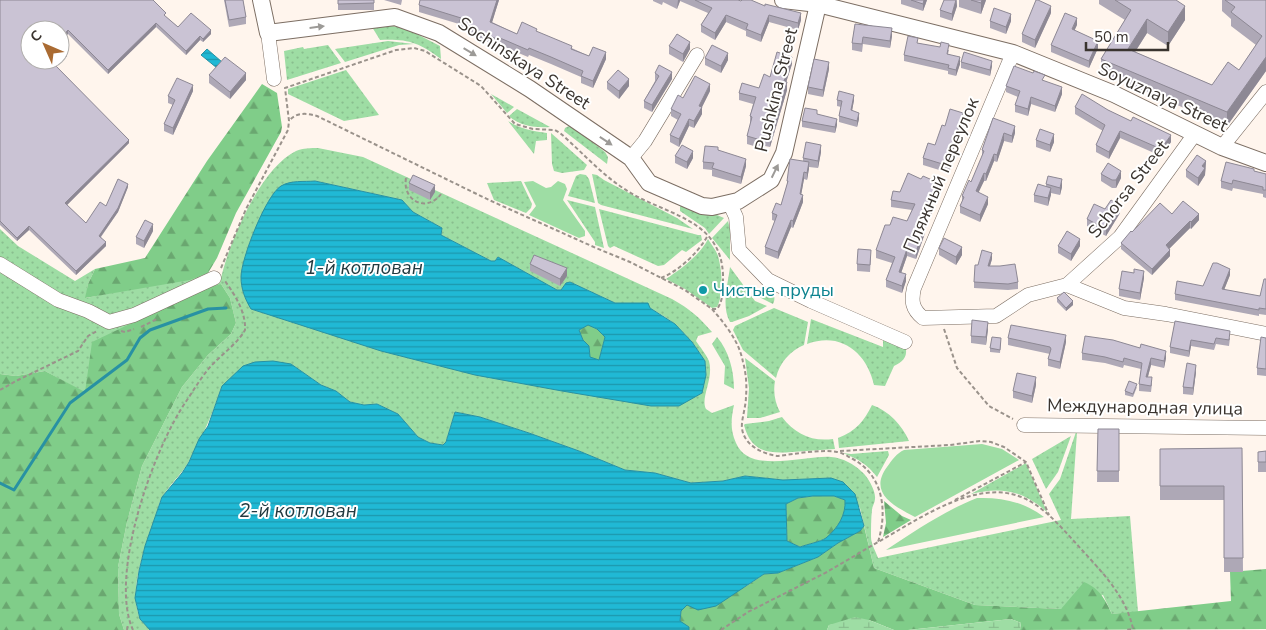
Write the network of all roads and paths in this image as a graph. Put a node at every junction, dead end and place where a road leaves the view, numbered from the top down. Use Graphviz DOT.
graph roads {
  1 [pos="261,0"];
  2 [pos="784,0"];
  3 [pos="818,2"];
  4 [pos="268,33"];
  5 [pos="1013,53"];
  6 [pos="697,56"];
  7 [pos="274,79"];
  8 [pos="1266,92"];
  9 [pos="289,121"];
  10 [pos="1194,135"];
  11 [pos="1222,147"];
  12 [pos="632,158"];
  13 [pos="1266,163"];
  14 [pos="406,178"];
  15 [pos="441,194"];
  16 [pos="734,203"];
  17 [pos="708,235"];
  18 [pos="0,264"];
  19 [pos="218,276"];
  20 [pos="662,278"];
  21 [pos="1068,285"];
  22 [pos="712,309"];
  23 [pos="940,318"];
  24 [pos="109,322"];
  25 [pos="1266,334"];
  26 [pos="905,342"];
  27 [pos="0,390"];
  28 [pos="1024,425"];
  29 [pos="1266,428"];
  30 [pos="838,452"];
  31 [pos="1026,462"];
  32 [pos="950,502"];
  33 [pos="1050,516"];
  34 [pos="878,542"];
  35 [pos="128,624"];
  36 [pos="128,630"];
  37 [pos="133,630"];
  38 [pos="721,630"];
  39 [pos="1125,630"];
  1 -- 4 [label="street"];
  2 -- 3 [label="street, Soyuznaya Street"];
  3 -- 5 [label="street, Soyuznaya Street"];
  16 -- 3 [label="street, Pushkina Street, one-way"];
  4 -- 7 [label="street"];
  4 -- 12 [label="street, Sochinskaya Street, one-way"];
  5 -- 10 [label="street, Soyuznaya Street"];
  5 -- 23 [label="street, Пляжный переулок"];
  6 -- 12 [label="street"];
  8 -- 11 [label="street"];
  9 -- 17 [label="path"];
  9 -- 19 [label="path"];
  9 -- 20 [label="path"];
  10 -- 11 [label="street, Soyuznaya Street"];
  10 -- 21 [label="street, Schorsa Street"];
  11 -- 13 [label="street, Soyuznaya Street"];
  12 -- 16 [label="street, Sochinskaya Street"];
  14 -- 15 [label="path"];
  16 -- 26 [label="street"];
  17 -- 20 [label="path"];
  17 -- 22 [label="path"];
  18 -- 24 [label="street"];
  19 -- 24 [label="street"];
  19 -- 37 [label="path"];
  20 -- 22 [label="path"];
  21 -- 23 [label="street"];
  21 -- 25 [label="street"];
  22 -- 30 [label="path"];
  23 -- 28 [label="path"];
  24 -- 27 [label="path"];
  28 -- 29 [label="street, Международная улица"];
  30 -- 31 [label="path"];
  30 -- 34 [label="path"];
  31 -- 32 [label="path"];
  31 -- 33 [label="path"];
  32 -- 33 [label="path"];
  32 -- 34 [label="path"];
  33 -- 39 [label="path"];
  34 -- 38 [label="path"];
  35 -- 36 [label="path"];
}
